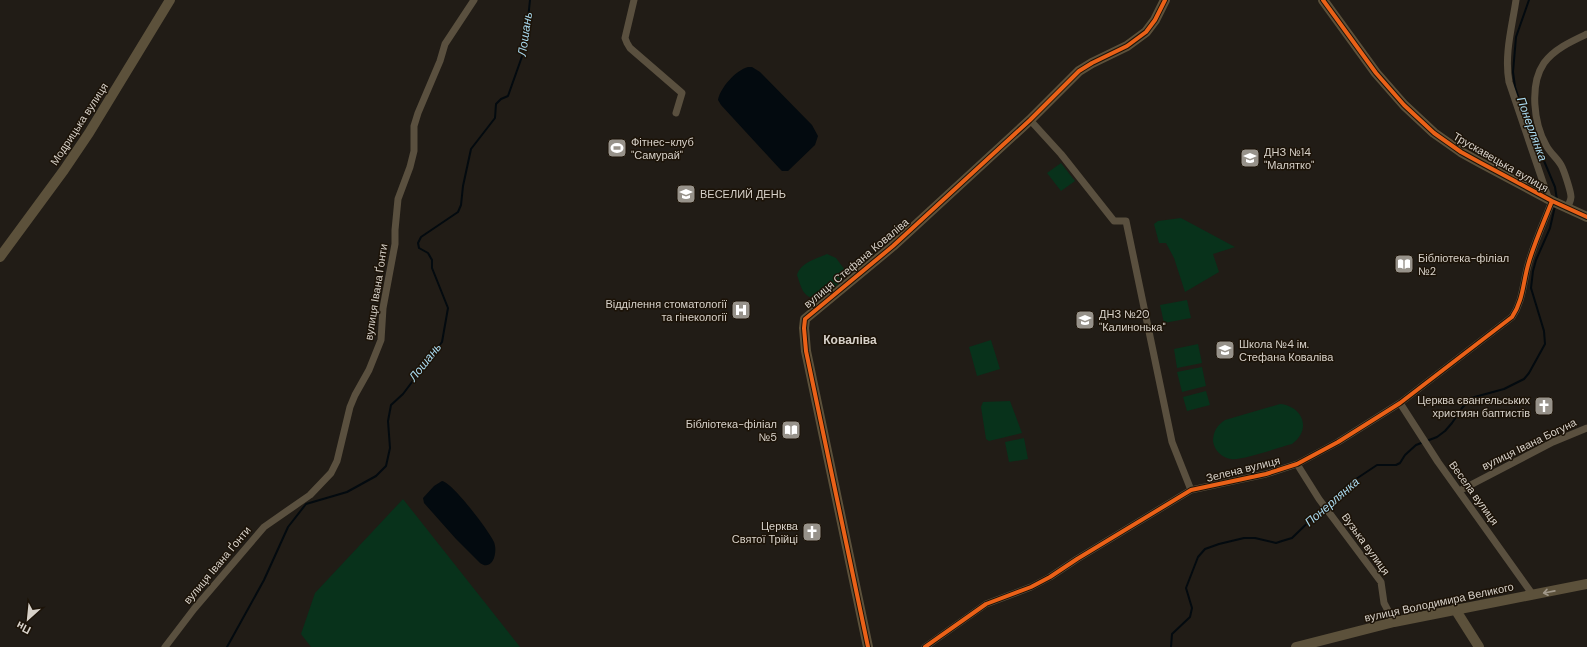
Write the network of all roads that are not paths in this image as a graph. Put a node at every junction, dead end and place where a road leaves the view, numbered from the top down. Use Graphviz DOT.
graph roads {
  1 [pos="170,0"];
  2 [pos="474,0"];
  3 [pos="634,0"];
  4 [pos="1165,0"];
  5 [pos="1322,0"];
  6 [pos="1516,0"];
  7 [pos="1587,34"];
  8 [pos="676,114"];
  9 [pos="1030,120"];
  10 [pos="1557,204"];
  11 [pos="1587,217"];
  12 [pos="0,257"];
  13 [pos="1400,403"];
  14 [pos="1587,428"];
  15 [pos="1297,464"];
  16 [pos="1191,490"];
  17 [pos="1460,491"];
  18 [pos="1587,584"];
  19 [pos="1532,595"];
  20 [pos="1455,609"];
  21 [pos="1394,622"];
  22 [pos="165,647"];
  23 [pos="868,647"];
  24 [pos="925,647"];
  25 [pos="1296,647"];
  26 [pos="1479,647"];
  1 -- 12 [label="street, Модрицька вулиця"];
  2 -- 22 [label="street, вулиця Івана Ґонти"];
  3 -- 8 [label="street"];
  4 -- 9 [label="street, вулиця Стефана Коваліва"];
  5 -- 10 [label="street, Трускавецька вулиця"];
  6 -- 10 [label="street"];
  7 -- 10 [label="street, Зелена вулиця"];
  9 -- 16 [label="street"];
  9 -- 23 [label="street, вулиця Стефана Коваліва"];
  10 -- 11 [label="street, Трускавецька вулиця"];
  10 -- 13 [label="street, Зелена вулиця"];
  13 -- 15 [label="street, Зелена вулиця"];
  13 -- 17 [label="street, Весела вулиця"];
  14 -- 17 [label="street, вулиця Івана Богуна"];
  15 -- 16 [label="street, Зелена вулиця"];
  15 -- 21 [label="street, Вузька вулиця"];
  16 -- 24 [label="street, Зелена вулиця"];
  17 -- 19 [label="street, Весела вулиця"];
  18 -- 19 [label="street, вулиця Володимира Великого, one-way"];
  19 -- 20 [label="street, вулиця Володимира Великого"];
  20 -- 21 [label="street, вулиця Володимира Великого"];
  20 -- 26 [label="street"];
  21 -- 25 [label="street, вулиця Володимира Великого"];
}
